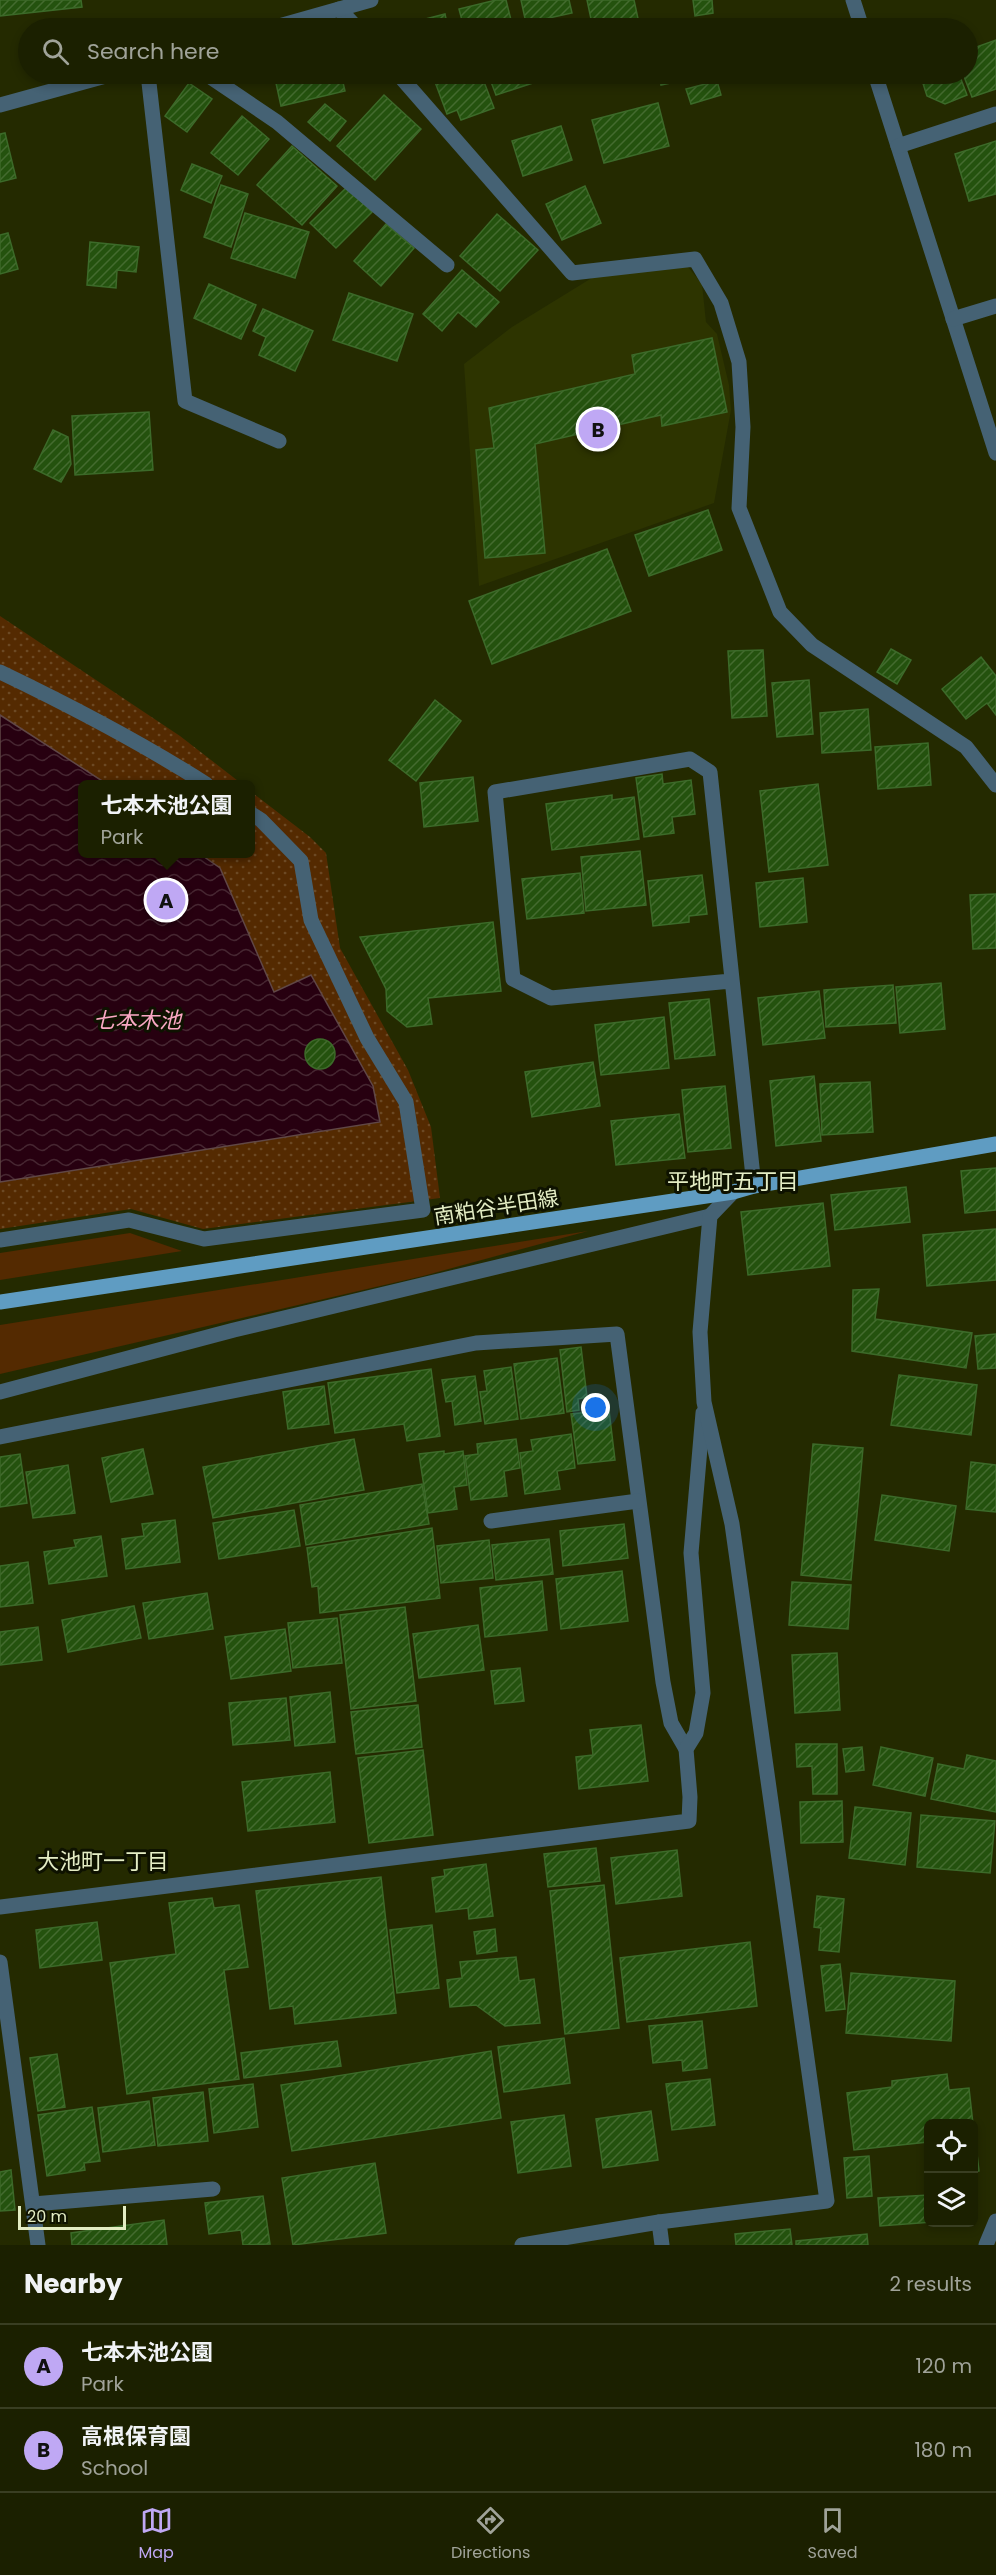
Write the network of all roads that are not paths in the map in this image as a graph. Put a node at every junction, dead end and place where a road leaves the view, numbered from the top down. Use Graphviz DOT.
graph roads {
  1 [pos="371,0"];
  2 [pos="853,0"];
  3 [pos="339,9"];
  4 [pos="307,18"];
  5 [pos="348,18"];
  6 [pos="859,18"];
  7 [pos="77,84"];
  8 [pos="149,84"];
  9 [pos="221,84"];
  10 [pos="407,84"];
  11 [pos="878,84"];
  12 [pos="0,105"];
  13 [pos="996,114"];
  14 [pos="898,146"];
  15 [pos="447,265"];
  16 [pos="996,306"];
  17 [pos="953,319"];
  18 [pos="279,441"];
  19 [pos="996,453"];
  20 [pos="0,672"];
  21 [pos="200,780"];
  22 [pos="996,785"];
  23 [pos="255,816"];
  24 [pos="731,981"];
  25 [pos="996,1144"];
  26 [pos="754,1186"];
  27 [pos="733,1192"];
  28 [pos="710,1216"];
  29 [pos="0,1240"];
  30 [pos="0,1302"];
  31 [pos="0,1392"];
  32 [pos="704,1402"];
  33 [pos="0,1437"];
  34 [pos="638,1501"];
  35 [pos="491,1521"];
  36 [pos="686,1749"];
  37 [pos="0,1907"];
  38 [pos="0,1962"];
  39 [pos="213,2189"];
  40 [pos="33,2204"];
  41 [pos="996,2221"];
  42 [pos="659,2222"];
  43 [pos="38,2245"];
  44 [pos="522,2245"];
  45 [pos="662,2245"];
  46 [pos="986,2245"];
  1 -- 3 [label="street"];
  2 -- 6 [label="street"];
  3 -- 4 [label="street"];
  3 -- 5 [label="street"];
  7 -- 12 [label="street"];
  8 -- 18 [label="street"];
  9 -- 15 [label="street"];
  10 -- 22 [label="street"];
  11 -- 14 [label="street"];
  13 -- 14 [label="street"];
  14 -- 17 [label="street"];
  16 -- 17 [label="street"];
  17 -- 19 [label="street"];
  20 -- 21 [label="street"];
  23 -- 29 [label="street"];
  24 -- 24 [label="street"];
  24 -- 26 [label="street"];
  25 -- 26 [label="main road, 南粕谷半田線"];
  26 -- 27 [label="main road, 南粕谷半田線"];
  27 -- 28 [label="street"];
  27 -- 30 [label="main road, 南粕谷半田線"];
  28 -- 31 [label="street"];
  28 -- 32 [label="street"];
  32 -- 36 [label="street"];
  32 -- 42 [label="street"];
  33 -- 34 [label="street"];
  34 -- 35 [label="street"];
  34 -- 36 [label="street"];
  36 -- 37 [label="street"];
  38 -- 40 [label="street"];
  39 -- 40 [label="street"];
  40 -- 43 [label="street"];
  41 -- 46 [label="street"];
  42 -- 44 [label="street"];
  42 -- 45 [label="street"];
}
